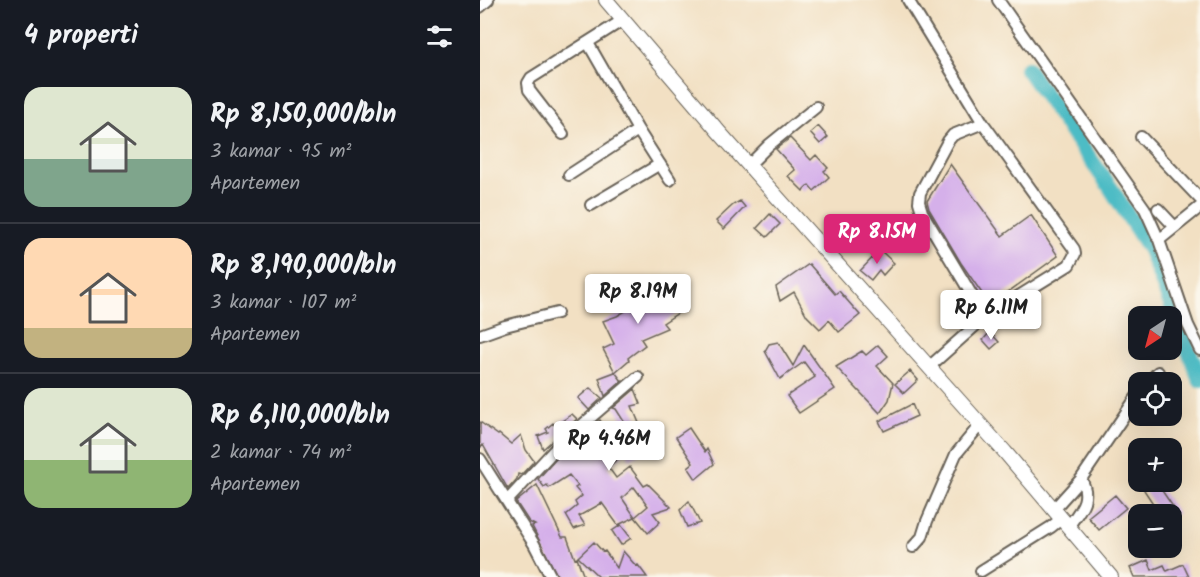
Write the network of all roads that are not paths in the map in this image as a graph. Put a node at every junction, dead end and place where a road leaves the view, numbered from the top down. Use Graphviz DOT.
graph roads {
  1 [pos="488,0"];
  2 [pos="606,0"];
  3 [pos="908,0"];
  4 [pos="998,0"];
  5 [pos="480,7"];
  6 [pos="623,20"];
  7 [pos="588,43"];
  8 [pos="816,107"];
  9 [pos="983,123"];
  10 [pos="638,130"];
  11 [pos="563,134"];
  12 [pos="1141,136"];
  13 [pos="660,164"];
  14 [pos="749,165"];
  15 [pos="569,175"];
  16 [pos="670,180"];
  17 [pos="1200,199"];
  18 [pos="591,205"];
  19 [pos="1200,207"];
  20 [pos="1158,209"];
  21 [pos="1174,226"];
  22 [pos="1160,240"];
  23 [pos="557,313"];
  24 [pos="986,317"];
  25 [pos="480,335"];
  26 [pos="1200,350"];
  27 [pos="929,367"];
  28 [pos="638,378"];
  29 [pos="1128,409"];
  30 [pos="980,424"];
  31 [pos="480,459"];
  32 [pos="1080,479"];
  33 [pos="507,501"];
  34 [pos="1061,518"];
  35 [pos="913,546"];
  36 [pos="981,571"];
  37 [pos="551,577"];
  38 [pos="1111,577"];
  1 -- 5 [label="street"];
  2 -- 6 [label="main road"];
  3 -- 9 [label="street"];
  4 -- 22 [label="street"];
  6 -- 7 [label="street"];
  6 -- 14 [label="main road"];
  7 -- 10 [label="street"];
  7 -- 11 [label="street"];
  8 -- 14 [label="street"];
  9 -- 24 [label="street"];
  9 -- 24 [label="street"];
  10 -- 13 [label="street"];
  10 -- 15 [label="street"];
  12 -- 17 [label="street"];
  13 -- 16 [label="street"];
  13 -- 18 [label="street"];
  14 -- 27 [label="main road"];
  19 -- 21 [label="street"];
  20 -- 21 [label="street"];
  21 -- 22 [label="street"];
  22 -- 26 [label="street"];
  23 -- 25 [label="street"];
  24 -- 27 [label="street"];
  27 -- 30 [label="main road"];
  28 -- 33 [label="street"];
  29 -- 32 [label="street"];
  30 -- 34 [label="main road"];
  30 -- 35 [label="street"];
  31 -- 33 [label="street"];
  32 -- 34 [label="street"];
  32 -- 34 [label="street"];
  33 -- 37 [label="street"];
  34 -- 36 [label="street"];
  34 -- 38 [label="main road"];
}
